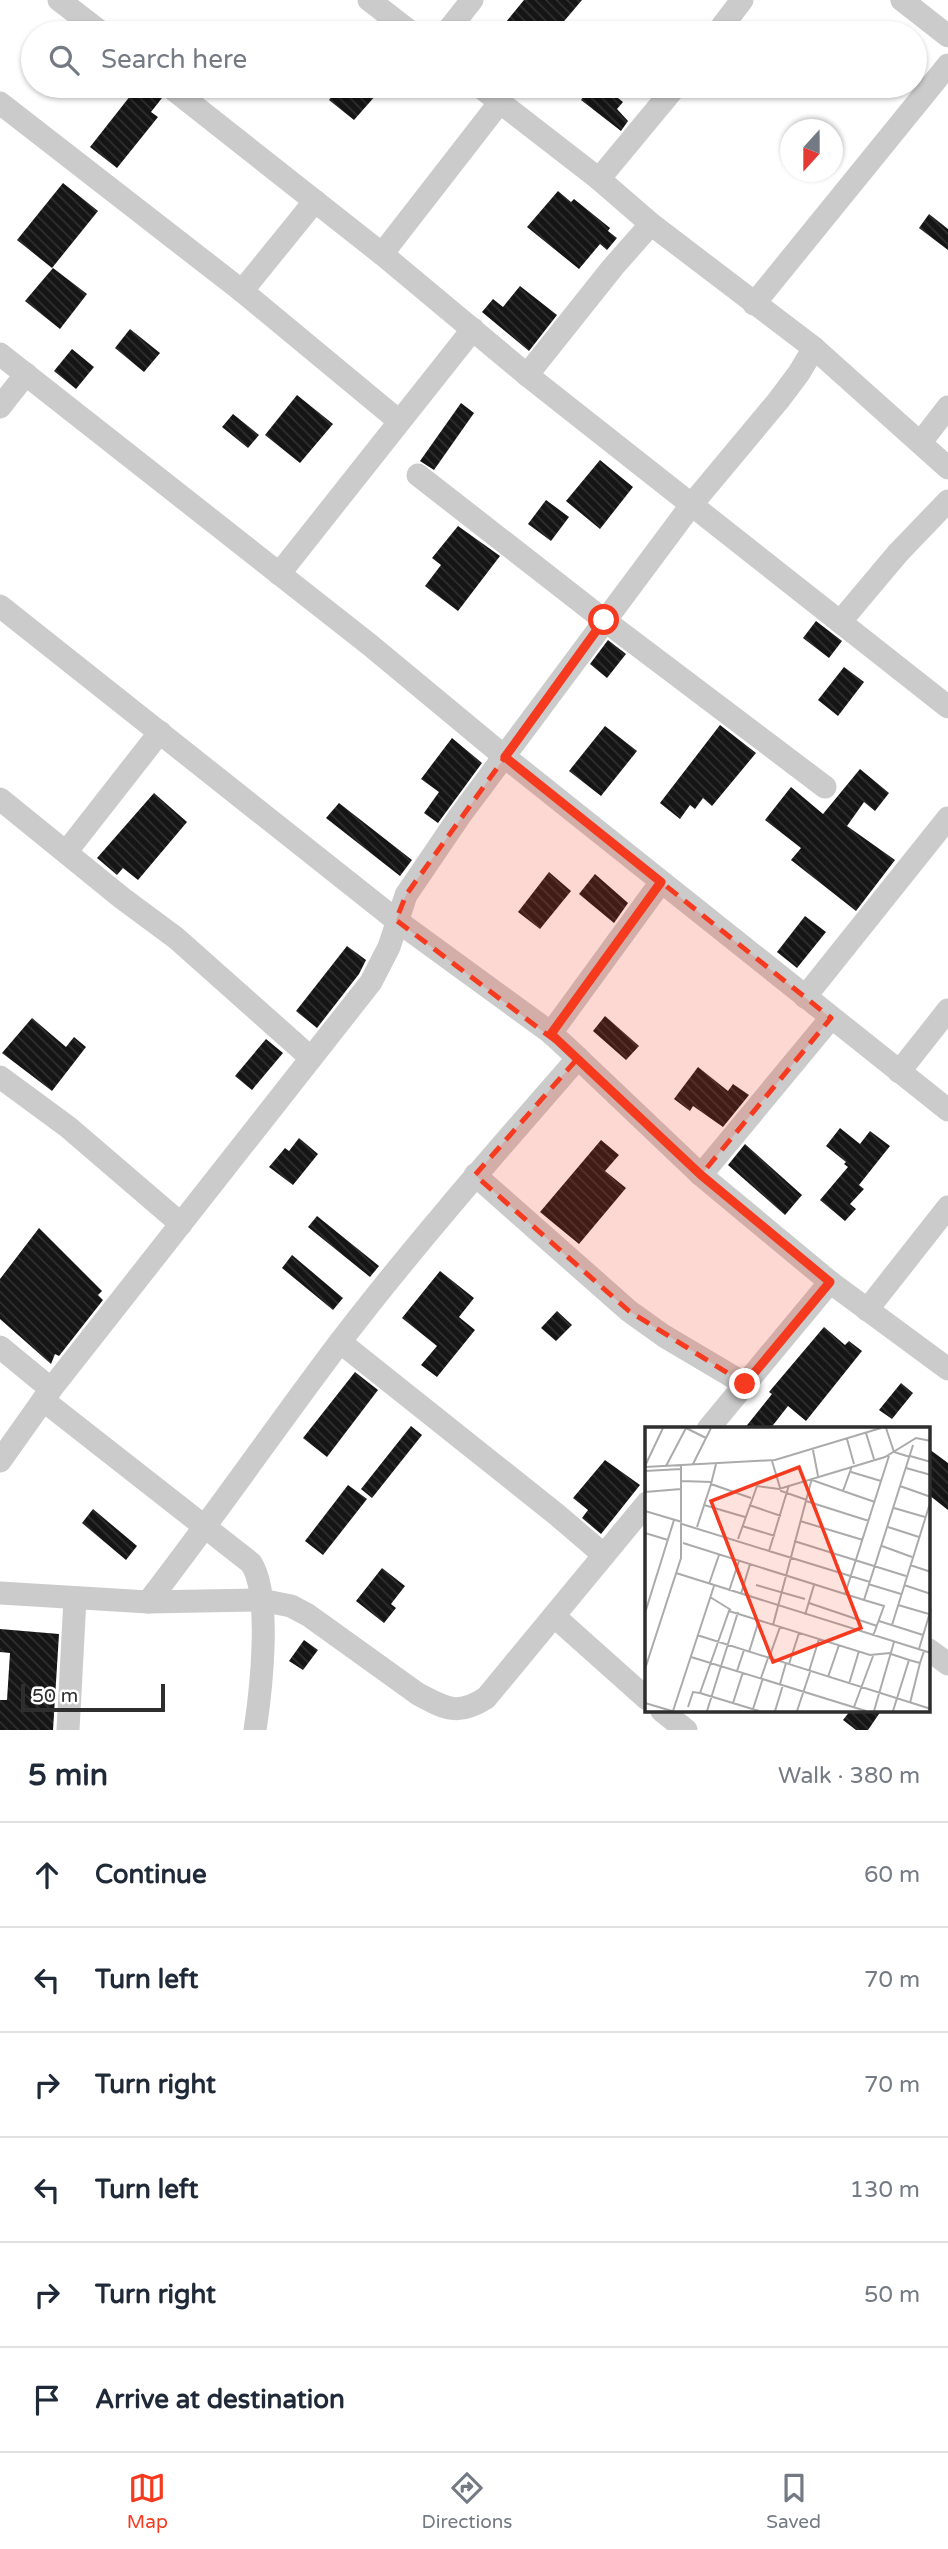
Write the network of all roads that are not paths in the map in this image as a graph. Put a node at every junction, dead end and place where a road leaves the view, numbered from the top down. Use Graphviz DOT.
graph roads {
  1 [pos="60,0"];
  2 [pos="369,0"];
  3 [pos="472,0"];
  4 [pos="742,0"];
  5 [pos="905,1"];
  6 [pos="87,21"];
  7 [pos="396,21"];
  8 [pos="455,21"];
  9 [pos="726,21"];
  10 [pos="948,36"];
  11 [pos="948,65"];
  12 [pos="927,91"];
  13 [pos="184,98"];
  14 [pos="495,98"];
  15 [pos="666,98"];
  16 [pos="921,98"];
  17 [pos="500,102"];
  18 [pos="0,103"];
  19 [pos="599,179"];
  20 [pos="315,201"];
  21 [pos="651,224"];
  22 [pos="382,254"];
  23 [pos="242,290"];
  24 [pos="754,304"];
  25 [pos="473,329"];
  26 [pos="814,348"];
  27 [pos="0,354"];
  28 [pos="26,374"];
  29 [pos="527,375"];
  30 [pos="0,407"];
  31 [pos="948,407"];
  32 [pos="399,421"];
  33 [pos="921,442"];
  34 [pos="948,468"];
  35 [pos="418,475"];
  36 [pos="948,501"];
  37 [pos="692,504"];
  38 [pos="279,574"];
  39 [pos="0,606"];
  40 [pos="604,620"];
  41 [pos="840,622"];
  42 [pos="948,707"];
  43 [pos="160,732"];
  44 [pos="505,757"];
  45 [pos="825,787"];
  46 [pos="0,799"];
  47 [pos="948,818"];
  48 [pos="67,851"];
  49 [pos="661,882"];
  50 [pos="396,920"];
  51 [pos="805,997"];
  52 [pos="948,1010"];
  53 [pos="831,1018"];
  54 [pos="551,1034"];
  55 [pos="311,1058"];
  56 [pos="578,1058"];
  57 [pos="899,1072"];
  58 [pos="0,1077"];
  59 [pos="948,1110"];
  60 [pos="475,1175"];
  61 [pos="701,1175"];
  62 [pos="948,1207"];
  63 [pos="181,1224"];
  64 [pos="830,1282"];
  65 [pos="866,1310"];
  66 [pos="340,1342"];
  67 [pos="0,1347"];
  68 [pos="948,1369"];
  69 [pos="745,1384"];
  70 [pos="47,1394"];
  71 [pos="710,1427"];
  72 [pos="0,1461"];
  73 [pos="645,1505"];
  74 [pos="206,1528"];
  75 [pos="604,1555"];
  76 [pos="0,1593"];
  77 [pos="75,1599"];
  78 [pos="261,1600"];
  79 [pos="148,1602"];
  80 [pos="554,1616"];
  81 [pos="930,1651"];
  82 [pos="948,1664"];
  83 [pos="645,1697"];
  84 [pos="665,1713"];
  85 [pos="68,1730"];
  86 [pos="255,1730"];
  87 [pos="686,1730"];
  1 -- 6 [label="street"];
  2 -- 7 [label="street"];
  3 -- 8 [label="street"];
  4 -- 9 [label="street"];
  5 -- 10 [label="street"];
  11 -- 12 [label="street"];
  13 -- 20 [label="street"];
  14 -- 17 [label="street"];
  15 -- 19 [label="street"];
  16 -- 24 [label="street"];
  17 -- 19 [label="street"];
  17 -- 22 [label="street"];
  18 -- 23 [label="street"];
  19 -- 21 [label="street"];
  20 -- 22 [label="street"];
  20 -- 23 [label="street"];
  21 -- 24 [label="street"];
  21 -- 29 [label="street"];
  22 -- 25 [label="street"];
  23 -- 32 [label="street"];
  24 -- 26 [label="street"];
  25 -- 29 [label="street"];
  25 -- 32 [label="street"];
  26 -- 33 [label="street"];
  26 -- 37 [label="street"];
  27 -- 28 [label="street"];
  28 -- 30 [label="street"];
  28 -- 38 [label="street"];
  29 -- 37 [label="street"];
  31 -- 33 [label="street"];
  32 -- 38 [label="street"];
  33 -- 34 [label="street"];
  35 -- 40 [label="street"];
  36 -- 41 [label="street"];
  37 -- 40 [label="street"];
  37 -- 41 [label="street"];
  38 -- 44 [label="street"];
  39 -- 43 [label="street"];
  40 -- 44 [label="street"];
  40 -- 45 [label="street"];
  41 -- 42 [label="street"];
  43 -- 48 [label="street"];
  43 -- 50 [label="street"];
  44 -- 49 [label="street"];
  44 -- 50 [label="street"];
  46 -- 48 [label="street"];
  47 -- 51 [label="street"];
  48 -- 55 [label="street"];
  49 -- 51 [label="street"];
  49 -- 54 [label="street"];
  50 -- 54 [label="street"];
  50 -- 55 [label="street"];
  51 -- 53 [label="street"];
  52 -- 57 [label="street"];
  53 -- 57 [label="street"];
  53 -- 61 [label="street"];
  54 -- 56 [label="street"];
  55 -- 63 [label="street"];
  56 -- 60 [label="street"];
  56 -- 61 [label="street"];
  57 -- 59 [label="street"];
  58 -- 63 [label="street"];
  60 -- 66 [label="street"];
  60 -- 69 [label="street"];
  61 -- 64 [label="street"];
  62 -- 65 [label="street"];
  63 -- 70 [label="street"];
  64 -- 65 [label="street"];
  64 -- 69 [label="street"];
  65 -- 68 [label="street"];
  66 -- 74 [label="street"];
  66 -- 75 [label="street"];
  67 -- 70 [label="street"];
  69 -- 71 [label="street"];
  70 -- 72 [label="street"];
  70 -- 74 [label="street"];
  73 -- 75 [label="street"];
  74 -- 78 [label="street"];
  74 -- 79 [label="street"];
  75 -- 80 [label="street"];
  76 -- 77 [label="street"];
  77 -- 79 [label="street"];
  77 -- 85 [label="street"];
  78 -- 79 [label="street"];
  78 -- 80 [label="street"];
  78 -- 86 [label="street"];
  80 -- 83 [label="street"];
  81 -- 82 [label="street"];
  84 -- 87 [label="street"];
}
